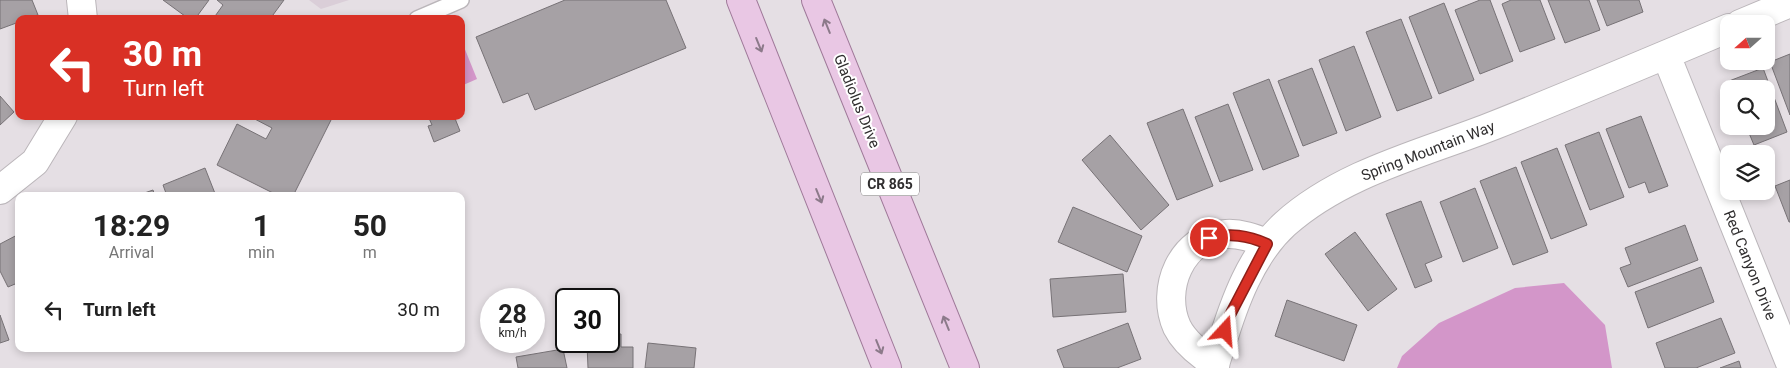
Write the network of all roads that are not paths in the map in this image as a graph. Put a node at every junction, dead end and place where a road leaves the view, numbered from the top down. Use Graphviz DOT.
graph roads {
  1 [pos="81,0"];
  2 [pos="461,0"];
  3 [pos="741,0"];
  4 [pos="816,0"];
  5 [pos="1790,3"];
  6 [pos="83,15"];
  7 [pos="426,15"];
  8 [pos="1761,15"];
  9 [pos="1720,32"];
  10 [pos="1666,54"];
  11 [pos="61,120"];
  12 [pos="0,190"];
  13 [pos="1267,244"];
  14 [pos="1790,363"];
  15 [pos="1215,366"];
  16 [pos="887,368"];
  17 [pos="964,368"];
  1 -- 6 [label="street"];
  2 -- 7 [label="lane"];
  3 -- 16 [label="main road, one-way"];
  17 -- 4 [label="main road, Gladiolus Drive / CR 865, one-way"];
  5 -- 8 [label="street"];
  9 -- 10 [label="street, Spring Mountain Way"];
  10 -- 13 [label="street, Spring Mountain Way"];
  10 -- 14 [label="street, Red Canyon Drive"];
  11 -- 12 [label="street"];
  13 -- 15 [label="street, Spring Mountain Way"];
  13 -- 15 [label="street"];
}
